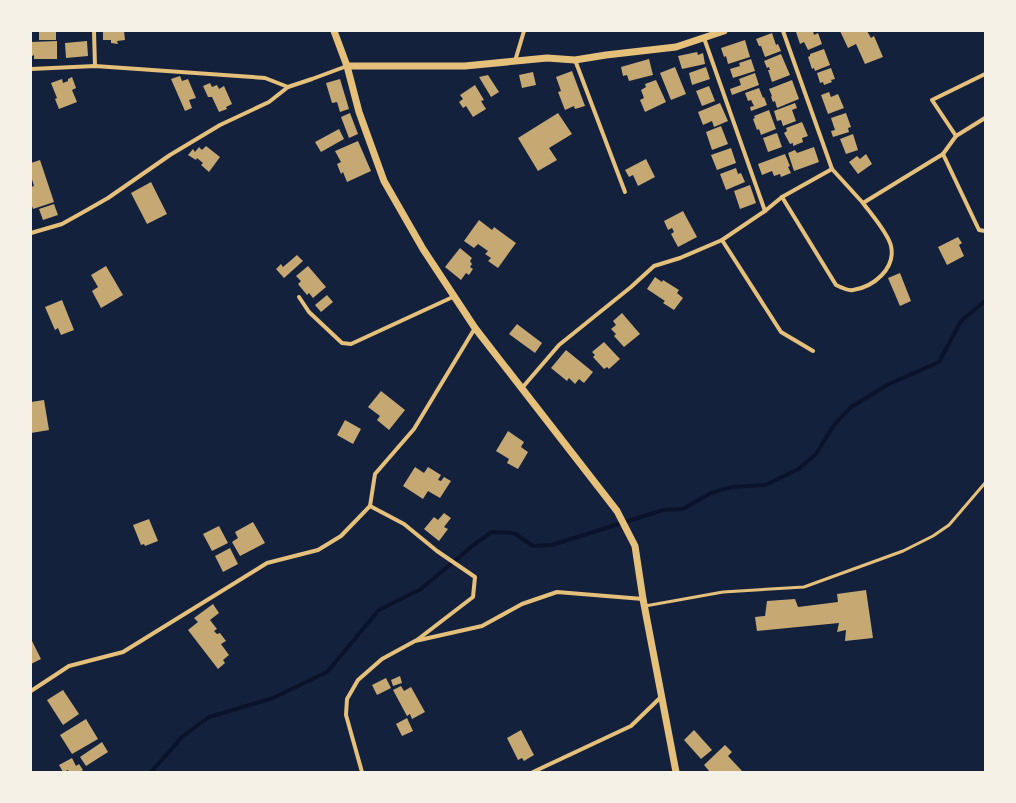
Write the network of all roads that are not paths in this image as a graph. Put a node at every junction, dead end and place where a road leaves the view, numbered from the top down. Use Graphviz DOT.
graph roads {
  1 [pos="94,31"];
  2 [pos="334,31"];
  3 [pos="524,31"];
  4 [pos="724,31"];
  5 [pos="784,31"];
  6 [pos="704,38"];
  7 [pos="575,60"];
  8 [pos="515,61"];
  9 [pos="95,66"];
  10 [pos="347,66"];
  11 [pos="31,69"];
  12 [pos="985,74"];
  13 [pos="288,87"];
  14 [pos="985,118"];
  15 [pos="956,136"];
  16 [pos="942,154"];
  17 [pos="832,169"];
  18 [pos="625,192"];
  19 [pos="782,197"];
  20 [pos="862,203"];
  21 [pos="766,211"];
  22 [pos="985,231"];
  23 [pos="31,233"];
  24 [pos="722,240"];
  25 [pos="455,296"];
  26 [pos="299,297"];
  27 [pos="475,328"];
  28 [pos="813,351"];
  29 [pos="522,388"];
  30 [pos="985,483"];
  31 [pos="370,506"];
  32 [pos="644,602"];
  33 [pos="415,641"];
  34 [pos="31,691"];
  35 [pos="662,696"];
  36 [pos="362,772"];
  37 [pos="533,772"];
  38 [pos="676,772"];
  1 -- 9 [label="street"];
  2 -- 10 [label="street"];
  3 -- 8 [label="street"];
  4 -- 6 [label="street"];
  5 -- 17 [label="street"];
  6 -- 7 [label="street"];
  6 -- 21 [label="street"];
  7 -- 8 [label="street"];
  7 -- 18 [label="street"];
  8 -- 10 [label="street"];
  9 -- 11 [label="street"];
  9 -- 13 [label="street"];
  10 -- 13 [label="street"];
  10 -- 25 [label="street"];
  12 -- 15 [label="street"];
  13 -- 23 [label="street"];
  14 -- 15 [label="street"];
  15 -- 16 [label="street"];
  16 -- 20 [label="street"];
  16 -- 22 [label="street"];
  17 -- 19 [label="street"];
  17 -- 20 [label="street"];
  19 -- 20 [label="street"];
  19 -- 21 [label="street"];
  21 -- 24 [label="street"];
  24 -- 28 [label="street"];
  24 -- 29 [label="street"];
  25 -- 26 [label="street"];
  25 -- 27 [label="street"];
  27 -- 29 [label="street"];
  27 -- 31 [label="street"];
  29 -- 32 [label="street"];
  30 -- 32 [label="lane"];
  31 -- 33 [label="street"];
  31 -- 34 [label="street"];
  32 -- 33 [label="street"];
  32 -- 35 [label="street"];
  33 -- 36 [label="street"];
  35 -- 37 [label="street"];
  35 -- 38 [label="street"];
}
